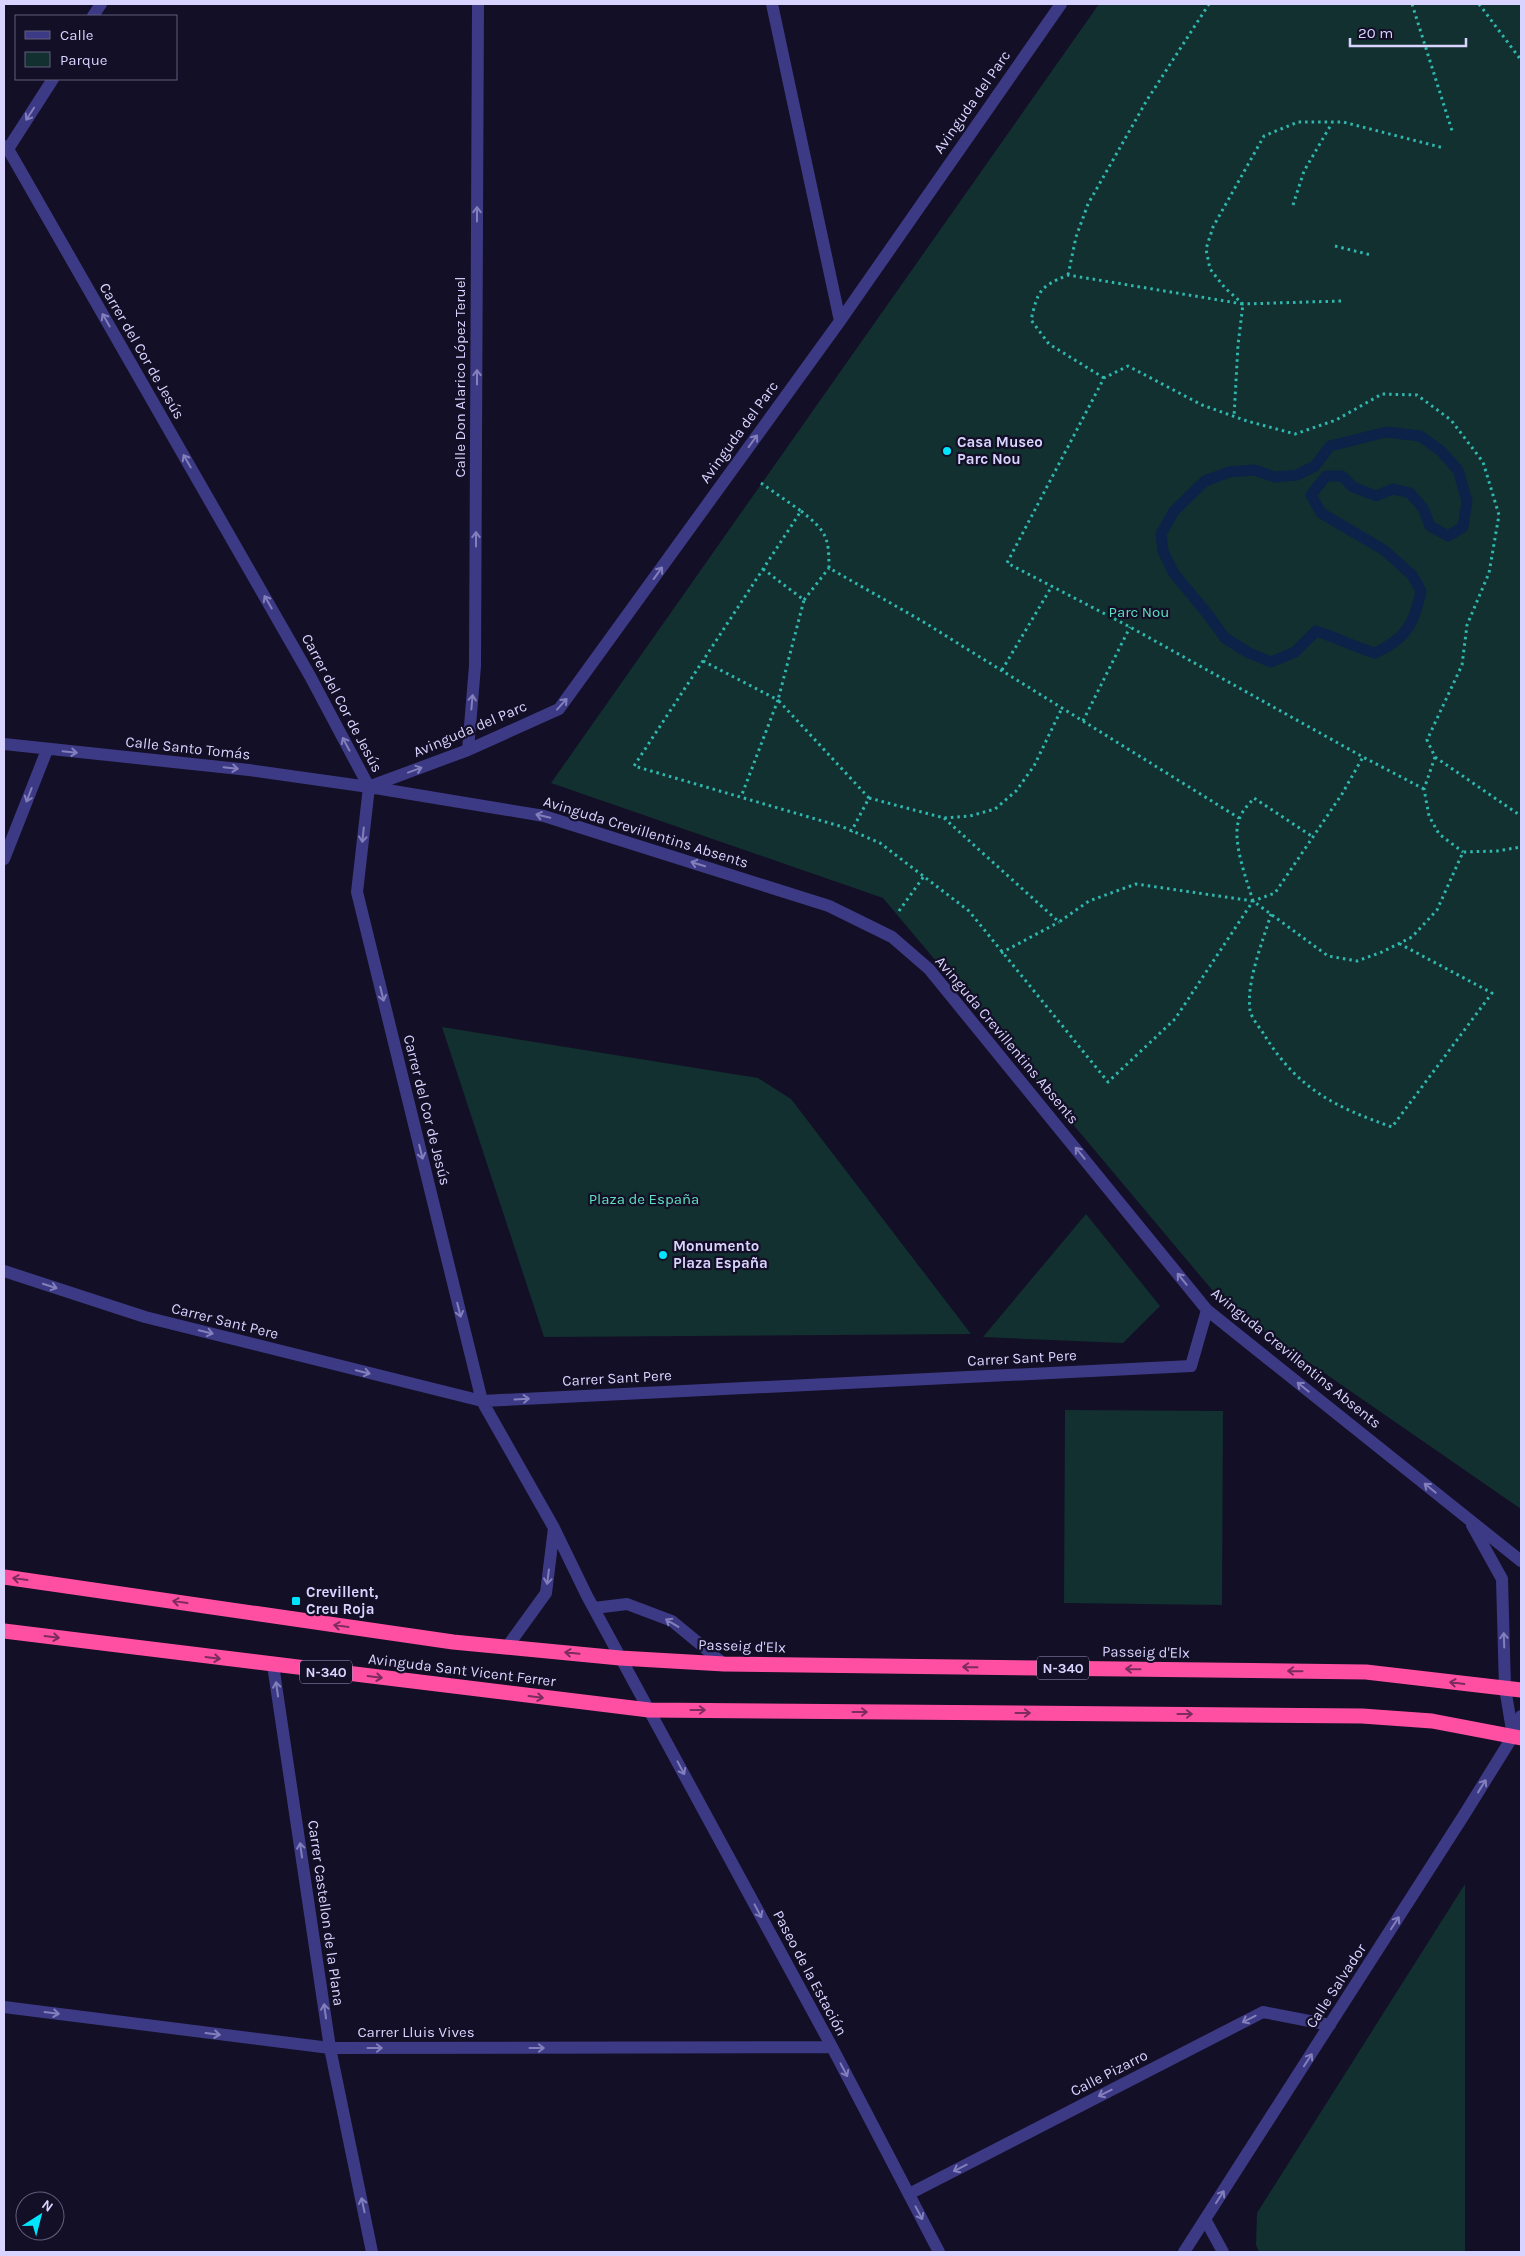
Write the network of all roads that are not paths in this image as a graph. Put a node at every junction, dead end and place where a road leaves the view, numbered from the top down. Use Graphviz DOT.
graph roads {
  1 [pos="101,4"];
  2 [pos="478,4"];
  3 [pos="772,4"];
  4 [pos="1060,4"];
  5 [pos="94,15"];
  6 [pos="51,80"];
  7 [pos="6,147"];
  8 [pos="840,321"];
  9 [pos="4,744"];
  10 [pos="47,750"];
  11 [pos="468,750"];
  12 [pos="369,787"];
  13 [pos="4,859"];
  14 [pos="4,1270"];
  15 [pos="1207,1310"];
  16 [pos="482,1401"];
  17 [pos="1468,1519"];
  18 [pos="554,1528"];
  19 [pos="1521,1561"];
  20 [pos="4,1577"];
  21 [pos="594,1608"];
  22 [pos="4,1631"];
  23 [pos="507,1647"];
  24 [pos="620,1658"];
  25 [pos="724,1664"];
  26 [pos="273,1665"];
  27 [pos="1505,1688"];
  28 [pos="1521,1690"];
  29 [pos="649,1710"];
  30 [pos="1521,1716"];
  31 [pos="1517,1737"];
  32 [pos="4,2007"];
  33 [pos="1330,2025"];
  34 [pos="832,2047"];
  35 [pos="330,2048"];
  36 [pos="909,2194"];
  37 [pos="1206,2219"];
  38 [pos="372,2252"];
  39 [pos="939,2252"];
  40 [pos="1184,2252"];
  41 [pos="1222,2252"];
  1 -- 5 [label="street"];
  11 -- 2 [label="street, Calle Don Alarico López Teruel, one-way"];
  3 -- 8 [label="street"];
  4 -- 8 [label="street, Avinguda del Parc"];
  6 -- 7 [label="street, one-way"];
  12 -- 7 [label="street, Carrer del Cor de Jesús, one-way"];
  11 -- 8 [label="street, Avinguda del Parc, one-way"];
  9 -- 10 [label="street, Calle Santo Tomás"];
  10 -- 12 [label="street, Calle Santo Tomás, one-way"];
  10 -- 13 [label="street, one-way"];
  12 -- 11 [label="street, Avinguda del Parc, one-way"];
  15 -- 12 [label="street, Avinguda Crevillentins Absents, one-way"];
  12 -- 16 [label="street, Carrer del Cor de Jesús, one-way"];
  14 -- 16 [label="street, Carrer Sant Pere, one-way"];
  16 -- 15 [label="street, Carrer Sant Pere, one-way"];
  17 -- 15 [label="street, Avinguda Crevillentins Absents, one-way"];
  16 -- 18 [label="street, Carrer del Cor de Jesús"];
  17 -- 19 [label="street, Avinguda Crevillentins Absents"];
  27 -- 17 [label="street, Avinguda Crevillentins Absents, one-way"];
  18 -- 21 [label="street, Carrer del Cor de Jesús"];
  18 -- 23 [label="street, one-way"];
  23 -- 20 [label="highway, Avinguda Sant Vicent Ferrer / N-340, one-way"];
  21 -- 24 [label="street, Carrer del Cor de Jesús"];
  25 -- 21 [label="street, one-way"];
  22 -- 26 [label="highway, Avinguda Sant Vicent Ferrer / N-340, one-way"];
  24 -- 23 [label="highway, Avinguda Sant Vicent Ferrer / N-340, one-way"];
  24 -- 25 [label="highway, Passeig d'Elx / N-340"];
  24 -- 29 [label="street, Carrer del Cor de Jesús"];
  27 -- 25 [label="highway, Passeig d'Elx / N-340, one-way"];
  26 -- 29 [label="highway, Avinguda Sant Vicent Ferrer / N-340, one-way"];
  35 -- 26 [label="street, Carrer Castellon de la Plana, one-way"];
  27 -- 28 [label="highway, Passeig d'Elx / N-340"];
  27 -- 31 [label="street, Avinguda Crevillentins Absents"];
  29 -- 31 [label="highway, N-340, one-way"];
  29 -- 34 [label="street, Paseo de la Estación, one-way"];
  30 -- 31 [label="street"];
  33 -- 31 [label="street, Calle Salvador, one-way"];
  32 -- 35 [label="street, Carrer Lluis Vives, one-way"];
  33 -- 36 [label="street, Calle Pizarro, one-way"];
  37 -- 33 [label="street, Calle Salvador, one-way"];
  35 -- 34 [label="street, Carrer Lluis Vives, one-way"];
  34 -- 36 [label="street, Paseo de la Estación, one-way"];
  38 -- 35 [label="street, Carrer Castellon de la Plana, one-way"];
  36 -- 39 [label="street, Paseo de la Estación, one-way"];
  37 -- 40 [label="street, Calle Salvador"];
  37 -- 41 [label="street"];
}
